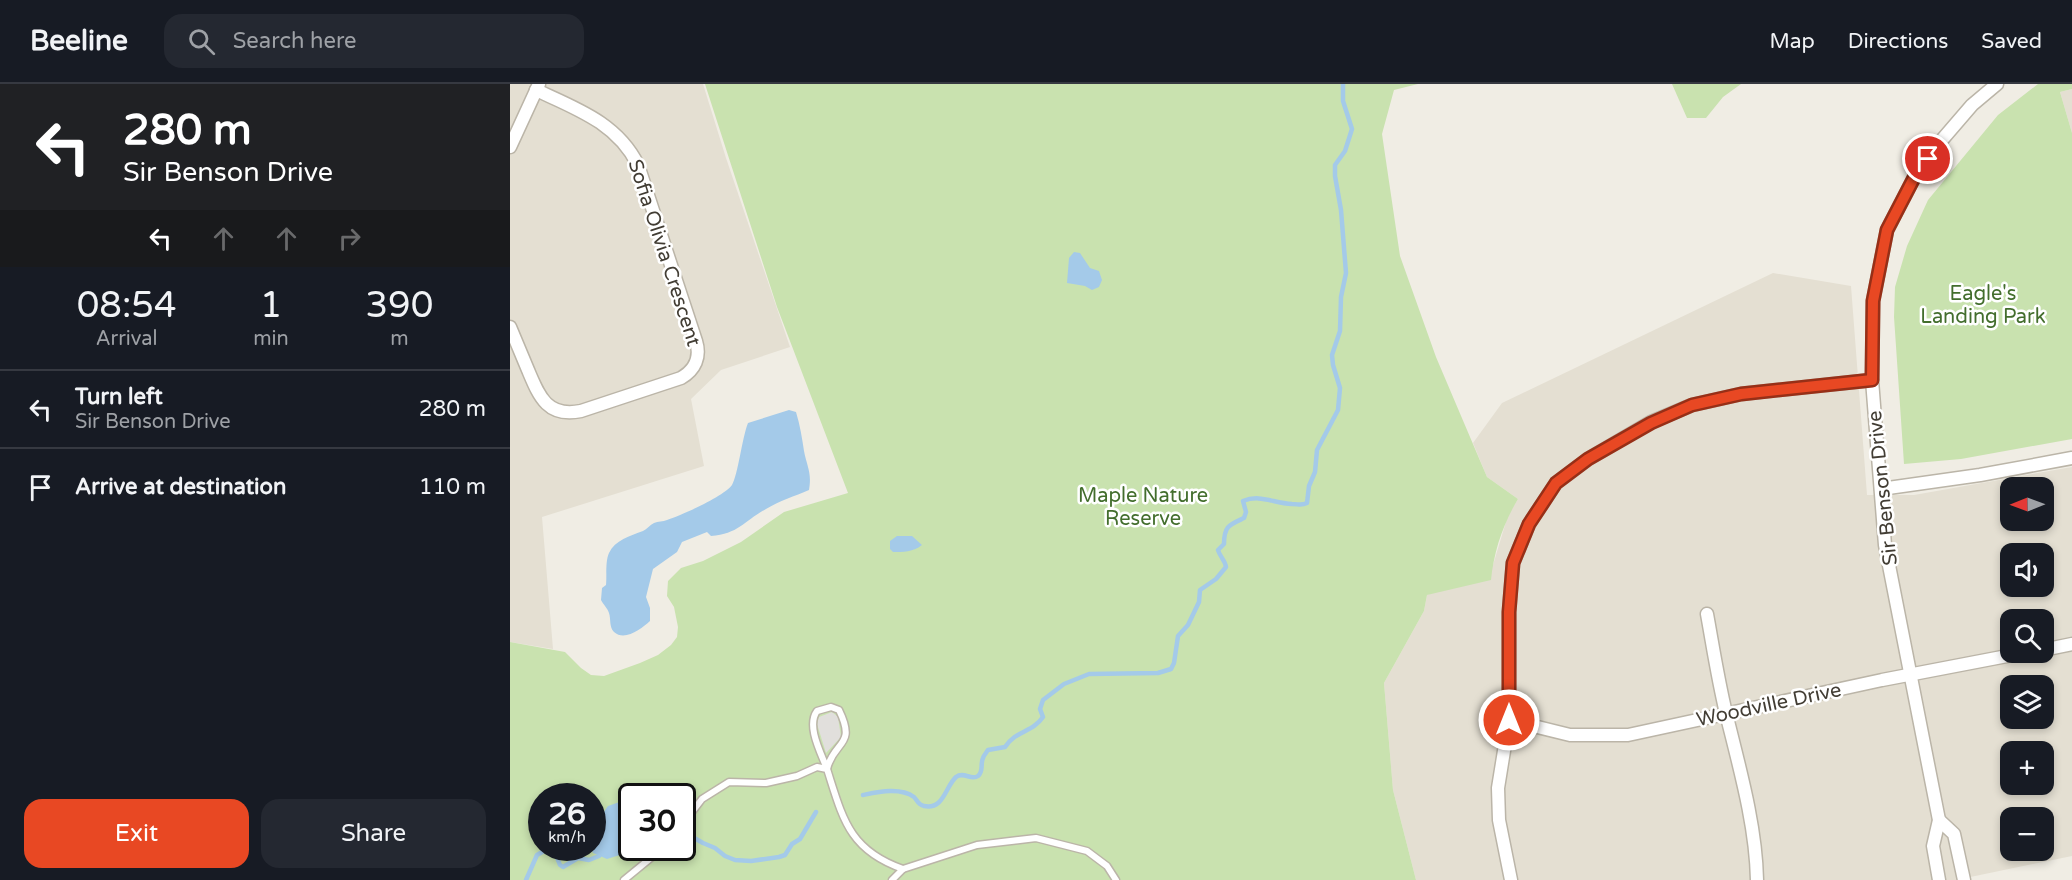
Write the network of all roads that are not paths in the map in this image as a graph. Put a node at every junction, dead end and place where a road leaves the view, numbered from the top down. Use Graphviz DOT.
graph roads {
  1 [pos="1996,84"];
  2 [pos="538,87"];
  3 [pos="510,147"];
  4 [pos="510,327"];
  5 [pos="1872,380"];
  6 [pos="2072,458"];
  7 [pos="1881,489"];
  8 [pos="1707,614"];
  9 [pos="2072,644"];
  10 [pos="2054,648"];
  11 [pos="2000,658"];
  12 [pos="1911,675"];
  13 [pos="1726,715"];
  14 [pos="1509,720"];
  15 [pos="827,770"];
  16 [pos="696,807"];
  17 [pos="1939,820"];
  18 [pos="647,861"];
  19 [pos="903,869"];
  20 [pos="624,880"];
  21 [pos="892,880"];
  22 [pos="1116,880"];
  23 [pos="1511,880"];
  24 [pos="1757,880"];
  25 [pos="1939,880"];
  26 [pos="1964,880"];
  1 -- 5 [label="street, Sir Benson Drive"];
  2 -- 3 [label="street"];
  2 -- 4 [label="street, Sofia Olivia Crescent"];
  5 -- 7 [label="street, Sir Benson Drive"];
  5 -- 14 [label="street"];
  6 -- 7 [label="street"];
  7 -- 12 [label="street, Sir Benson Drive"];
  8 -- 13 [label="street"];
  9 -- 10 [label="street"];
  11 -- 12 [label="street, Woodville Drive"];
  12 -- 13 [label="street, Woodville Drive"];
  12 -- 17 [label="street, Sir Benson Drive"];
  13 -- 14 [label="street, Woodville Drive"];
  13 -- 24 [label="street"];
  14 -- 23 [label="street"];
  15 -- 15 [label="lane"];
  15 -- 16 [label="lane"];
  15 -- 19 [label="lane"];
  17 -- 25 [label="street, Sir Benson Drive"];
  17 -- 26 [label="street, Sir Benson Drive"];
  18 -- 20 [label="lane"];
  19 -- 21 [label="lane"];
  19 -- 22 [label="lane"];
}
